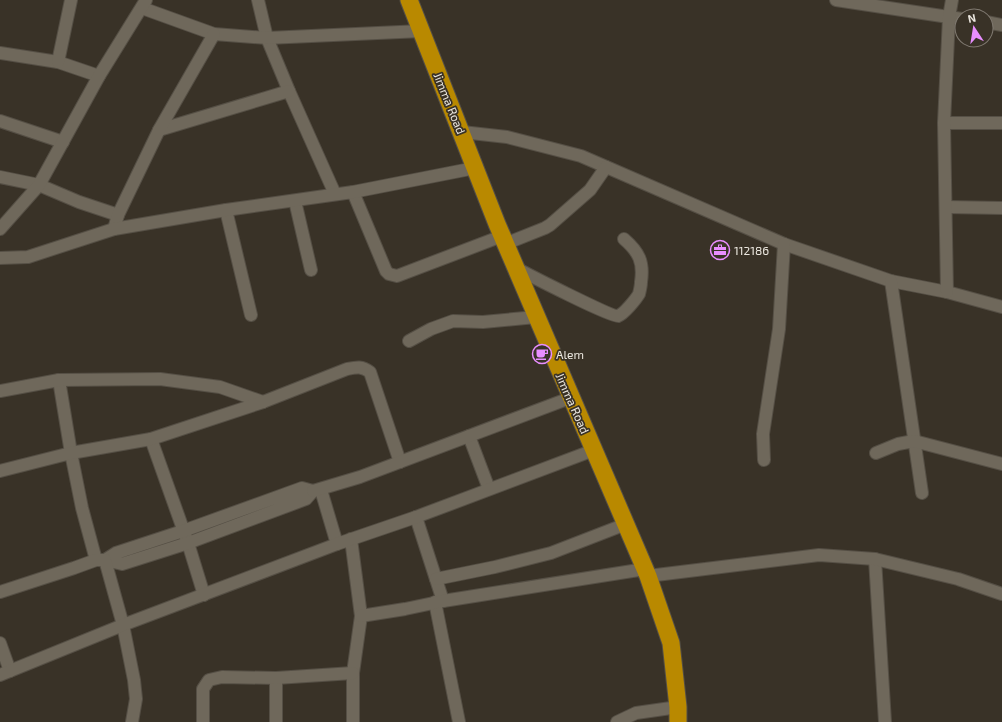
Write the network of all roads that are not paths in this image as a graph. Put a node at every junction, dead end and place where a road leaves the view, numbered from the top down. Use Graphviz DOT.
graph roads {
  1 [pos="70,0"];
  2 [pos="258,0"];
  3 [pos="409,0"];
  4 [pos="836,0"];
  5 [pos="952,0"];
  6 [pos="144,4"];
  7 [pos="949,17"];
  8 [pos="954,18"];
  9 [pos="422,31"];
  10 [pos="214,34"];
  11 [pos="267,38"];
  12 [pos="0,53"];
  13 [pos="58,62"];
  14 [pos="99,76"];
  15 [pos="289,91"];
  16 [pos="0,121"];
  17 [pos="944,123"];
  18 [pos="1002,124"];
  19 [pos="159,130"];
  20 [pos="462,132"];
  21 [pos="63,142"];
  22 [pos="606,167"];
  23 [pos="475,168"];
  24 [pos="0,177"];
  25 [pos="39,185"];
  26 [pos="353,192"];
  27 [pos="335,194"];
  28 [pos="295,201"];
  29 [pos="946,207"];
  30 [pos="1002,208"];
  31 [pos="226,210"];
  32 [pos="118,215"];
  33 [pos="0,229"];
  34 [pos="114,229"];
  35 [pos="624,239"];
  36 [pos="503,240"];
  37 [pos="784,244"];
  38 [pos="0,258"];
  39 [pos="516,268"];
  40 [pos="311,270"];
  41 [pos="891,281"];
  42 [pos="947,292"];
  43 [pos="1002,307"];
  44 [pos="251,316"];
  45 [pos="536,317"];
  46 [pos="409,341"];
  47 [pos="59,380"];
  48 [pos="0,391"];
  49 [pos="570,398"];
  50 [pos="263,402"];
  51 [pos="468,436"];
  52 [pos="151,439"];
  53 [pos="914,441"];
  54 [pos="594,450"];
  55 [pos="876,453"];
  56 [pos="70,454"];
  57 [pos="764,460"];
  58 [pos="400,462"];
  59 [pos="1002,464"];
  60 [pos="0,471"];
  61 [pos="489,489"];
  62 [pos="317,491"];
  63 [pos="922,492"];
  64 [pos="416,517"];
  65 [pos="626,524"];
  66 [pos="183,531"];
  67 [pos="351,539"];
  68 [pos="188,543"];
  69 [pos="337,544"];
  70 [pos="875,559"];
  71 [pos="101,560"];
  72 [pos="646,573"];
  73 [pos="436,579"];
  74 [pos="0,592"];
  75 [pos="1002,594"];
  76 [pos="204,595"];
  77 [pos="439,602"];
  78 [pos="361,616"];
  79 [pos="123,625"];
  80 [pos="0,643"];
  81 [pos="5,673"];
  82 [pos="353,673"];
  83 [pos="276,678"];
  84 [pos="678,714"];
  85 [pos="129,720"];
  86 [pos="203,722"];
  87 [pos="276,722"];
  88 [pos="353,722"];
  89 [pos="459,722"];
  90 [pos="617,722"];
  91 [pos="885,722"];
  1 -- 13 [label="street"];
  2 -- 11 [label="street"];
  3 -- 9 [label="highway, Jimma Road"];
  4 -- 7 [label="street"];
  5 -- 7 [label="street"];
  6 -- 10 [label="street"];
  6 -- 14 [label="street"];
  7 -- 8 [label="street"];
  7 -- 17 [label="street"];
  9 -- 11 [label="street"];
  9 -- 20 [label="highway, Jimma Road"];
  10 -- 11 [label="street"];
  10 -- 19 [label="street"];
  11 -- 15 [label="street"];
  12 -- 13 [label="street"];
  13 -- 14 [label="street"];
  14 -- 21 [label="street"];
  15 -- 19 [label="street"];
  15 -- 27 [label="street"];
  16 -- 21 [label="street"];
  17 -- 18 [label="street"];
  17 -- 29 [label="street"];
  19 -- 32 [label="street"];
  20 -- 22 [label="street"];
  20 -- 23 [label="highway, Jimma Road"];
  21 -- 25 [label="street"];
  22 -- 36 [label="street"];
  22 -- 37 [label="street"];
  23 -- 26 [label="street"];
  23 -- 36 [label="highway, Jimma Road"];
  24 -- 25 [label="street"];
  25 -- 32 [label="street"];
  25 -- 33 [label="street"];
  26 -- 27 [label="street"];
  26 -- 36 [label="street"];
  27 -- 28 [label="street"];
  28 -- 31 [label="street"];
  28 -- 40 [label="street"];
  29 -- 30 [label="street"];
  29 -- 42 [label="street"];
  31 -- 34 [label="street"];
  31 -- 44 [label="street"];
  32 -- 34 [label="street"];
  34 -- 38 [label="street"];
  35 -- 39 [label="street"];
  36 -- 39 [label="highway, Jimma Road"];
  37 -- 41 [label="street"];
  37 -- 57 [label="street"];
  39 -- 45 [label="highway, Jimma Road"];
  41 -- 42 [label="street"];
  41 -- 53 [label="street"];
  42 -- 43 [label="street"];
  45 -- 46 [label="street"];
  45 -- 49 [label="highway, Jimma Road"];
  47 -- 48 [label="street"];
  47 -- 50 [label="street"];
  47 -- 56 [label="street"];
  49 -- 51 [label="street"];
  49 -- 54 [label="highway, Jimma Road"];
  50 -- 52 [label="street"];
  50 -- 58 [label="street"];
  51 -- 58 [label="street"];
  51 -- 61 [label="street"];
  52 -- 56 [label="street"];
  52 -- 66 [label="street"];
  53 -- 55 [label="street"];
  53 -- 59 [label="street"];
  53 -- 63 [label="street"];
  54 -- 61 [label="street"];
  54 -- 65 [label="highway, Jimma Road"];
  56 -- 60 [label="street"];
  56 -- 71 [label="street"];
  58 -- 62 [label="street"];
  61 -- 64 [label="street"];
  62 -- 66 [label="street"];
  62 -- 68 [label="street"];
  62 -- 69 [label="street"];
  64 -- 67 [label="street"];
  64 -- 73 [label="street"];
  65 -- 72 [label="highway, Jimma Road"];
  65 -- 73 [label="street"];
  66 -- 68 [label="street"];
  66 -- 71 [label="street"];
  67 -- 69 [label="street"];
  67 -- 78 [label="street"];
  68 -- 71 [label="street"];
  68 -- 76 [label="street"];
  69 -- 76 [label="street"];
  70 -- 72 [label="street"];
  70 -- 75 [label="street"];
  70 -- 91 [label="street"];
  71 -- 74 [label="street"];
  71 -- 79 [label="street"];
  72 -- 77 [label="street"];
  72 -- 84 [label="highway, Jimma Road"];
  73 -- 77 [label="street"];
  76 -- 79 [label="street"];
  77 -- 78 [label="street"];
  77 -- 89 [label="street"];
  78 -- 82 [label="street"];
  79 -- 81 [label="street"];
  79 -- 85 [label="street"];
  80 -- 81 [label="street"];
  82 -- 83 [label="street"];
  82 -- 88 [label="street"];
  83 -- 86 [label="street"];
  83 -- 87 [label="street"];
  84 -- 90 [label="street"];
}
